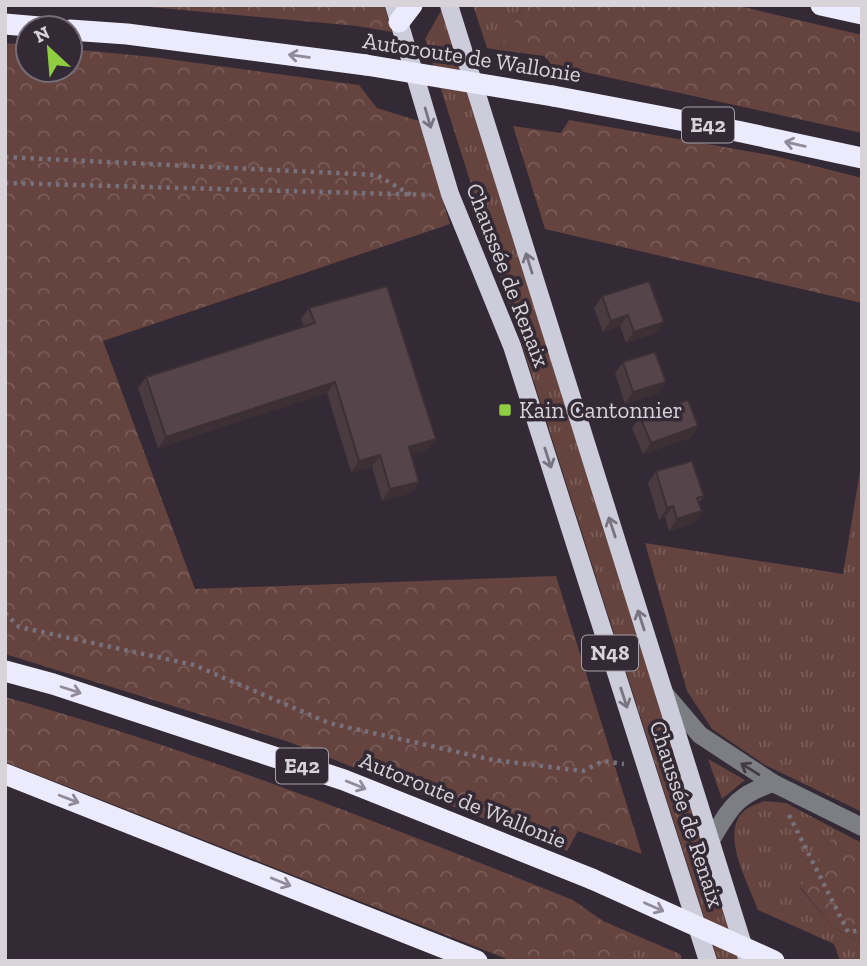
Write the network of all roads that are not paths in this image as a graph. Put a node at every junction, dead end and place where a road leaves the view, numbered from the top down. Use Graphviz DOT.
graph roads {
  1 [pos="449,5"];
  2 [pos="821,5"];
  3 [pos="402,11"];
  4 [pos="862,14"];
  5 [pos="84,31"];
  6 [pos="862,158"];
  7 [pos="5,671"];
  8 [pos="665,694"];
  9 [pos="5,774"];
  10 [pos="773,783"];
  11 [pos="862,827"];
  12 [pos="710,842"];
  13 [pos="477,961"];
  14 [pos="708,961"];
  15 [pos="748,961"];
  16 [pos="774,961"];
  8 -- 1 [label="main road, Chaussée de Renaix / N48, one-way"];
  2 -- 4 [label="highway"];
  3 -- 14 [label="main road, Chaussée de Renaix / N48, one-way"];
  6 -- 5 [label="highway, Autoroute de Wallonie / E42, one-way, bridge"];
  7 -- 16 [label="highway, Autoroute de Wallonie / E42, one-way, bridge"];
  10 -- 8 [label="street, one-way"];
  8 -- 12 [label="main road, Chaussée de Renaix / N48"];
  9 -- 13 [label="highway, one-way"];
  10 -- 11 [label="street"];
  10 -- 12 [label="street"];
  12 -- 15 [label="main road, Chaussée de Renaix / N48"];
}
